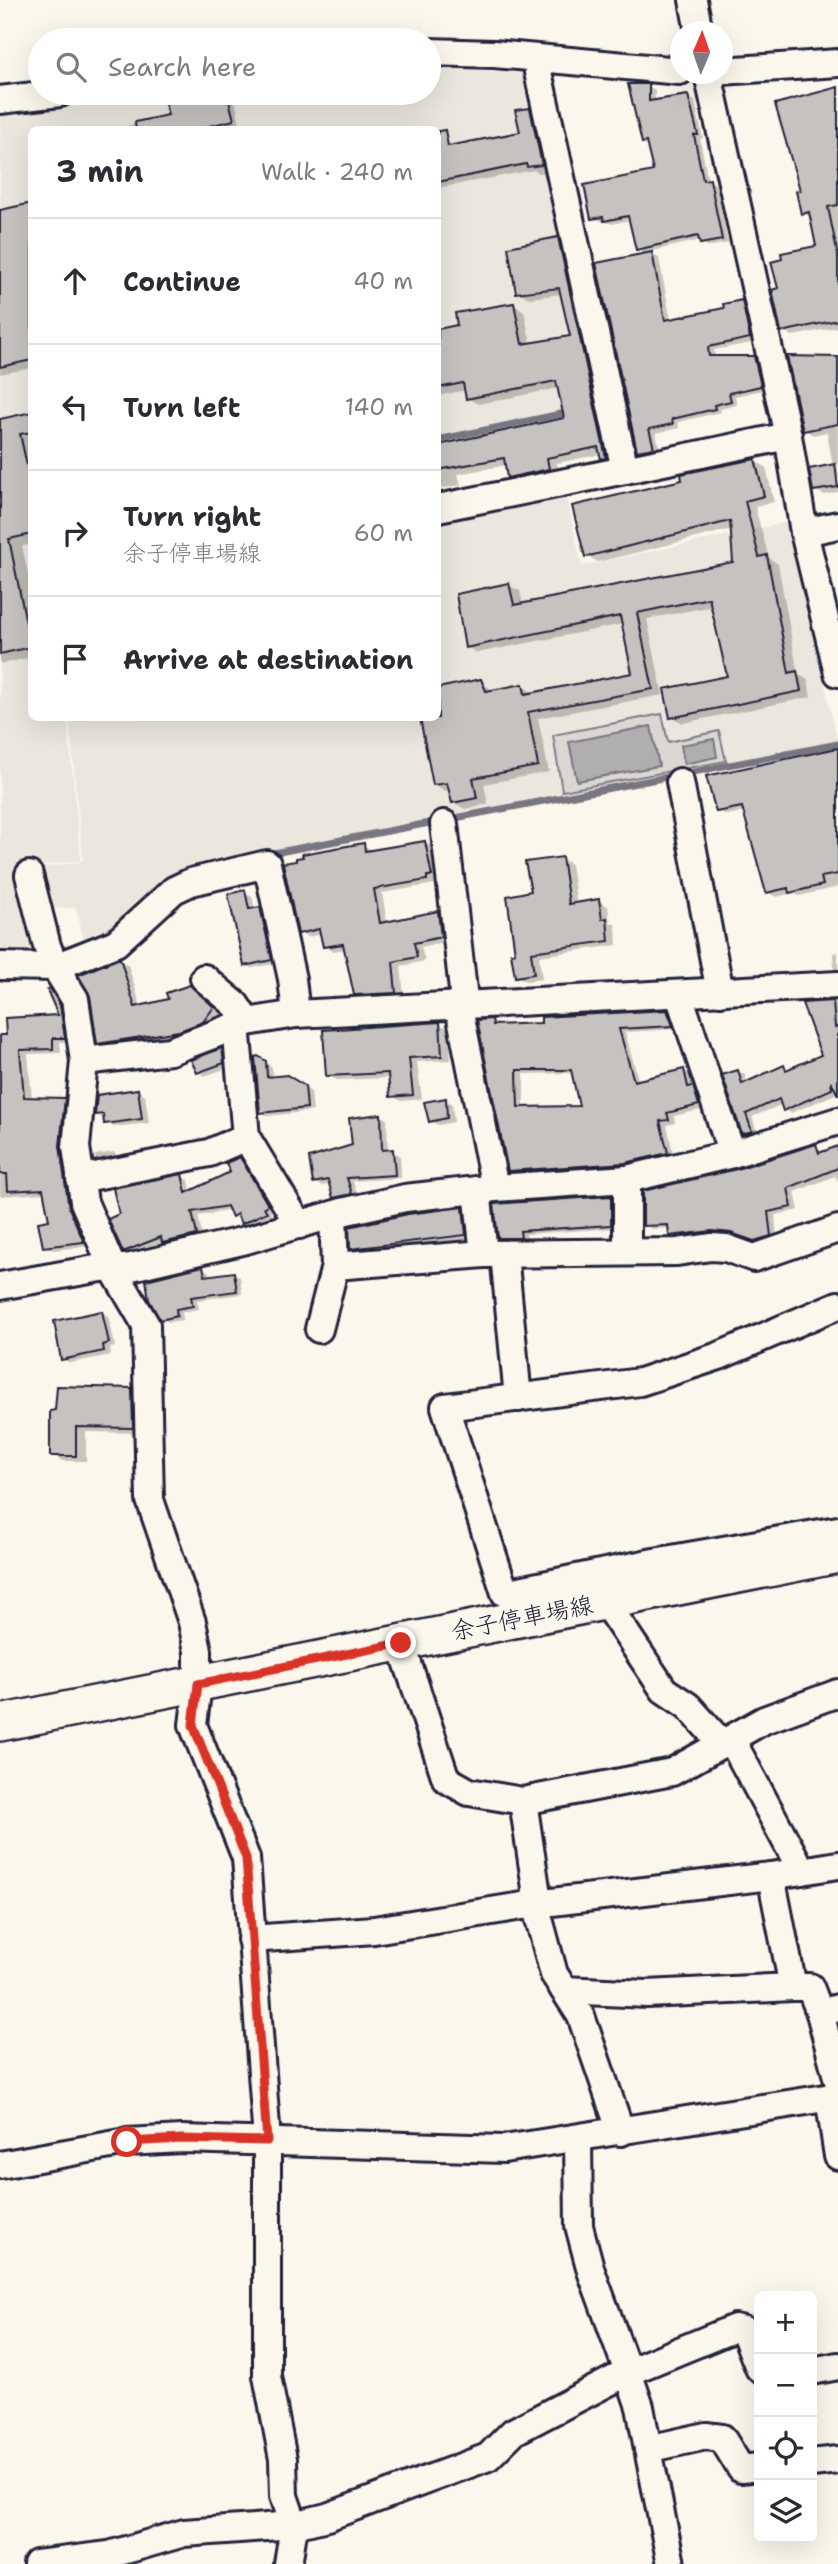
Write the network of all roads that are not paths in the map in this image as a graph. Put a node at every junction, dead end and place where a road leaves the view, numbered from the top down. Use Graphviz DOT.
graph roads {
  1 [pos="693,0"];
  2 [pos="697,21"];
  3 [pos="441,53"];
  4 [pos="540,59"];
  5 [pos="838,63"];
  6 [pos="670,70"];
  7 [pos="733,70"];
  8 [pos="710,84"];
  9 [pos="28,97"];
  10 [pos="0,100"];
  11 [pos="788,436"];
  12 [pos="625,470"];
  13 [pos="441,507"];
  14 [pos="838,525"];
  15 [pos="804,532"];
  16 [pos="838,673"];
  17 [pos="680,782"];
  18 [pos="444,824"];
  19 [pos="29,875"];
  20 [pos="0,966"];
  21 [pos="55,967"];
  22 [pos="204,978"];
  23 [pos="838,985"];
  24 [pos="720,992"];
  25 [pos="679,995"];
  26 [pos="462,1008"];
  27 [pos="296,1014"];
  28 [pos="242,1023"];
  29 [pos="84,1061"];
  30 [pos="838,1121"];
  31 [pos="246,1138"];
  32 [pos="732,1154"];
  33 [pos="80,1179"];
  34 [pos="627,1179"];
  35 [pos="486,1189"];
  36 [pos="333,1215"];
  37 [pos="299,1225"];
  38 [pos="838,1229"];
  39 [pos="627,1251"];
  40 [pos="494,1254"];
  41 [pos="335,1266"];
  42 [pos="113,1269"];
  43 [pos="0,1286"];
  44 [pos="838,1306"];
  45 [pos="319,1329"];
  46 [pos="518,1398"];
  47 [pos="838,1530"];
  48 [pos="838,1555"];
  49 [pos="606,1602"];
  50 [pos="401,1643"];
  51 [pos="198,1684"];
  52 [pos="838,1693"];
  53 [pos="0,1723"];
  54 [pos="726,1741"];
  55 [pos="523,1801"];
  56 [pos="838,1865"];
  57 [pos="802,1871"];
  58 [pos="771,1876"];
  59 [pos="535,1904"];
  60 [pos="251,1939"];
  61 [pos="793,1987"];
  62 [pos="564,1990"];
  63 [pos="829,2010"];
  64 [pos="835,2091"];
  65 [pos="621,2132"];
  66 [pos="578,2139"];
  67 [pos="267,2141"];
  68 [pos="838,2155"];
  69 [pos="0,2165"];
  70 [pos="754,2355"];
  71 [pos="838,2366"];
  72 [pos="817,2370"];
  73 [pos="628,2372"];
  74 [pos="648,2449"];
  75 [pos="838,2460"];
  76 [pos="817,2462"];
  77 [pos="754,2468"];
  78 [pos="294,2525"];
  79 [pos="37,2564"];
  80 [pos="288,2564"];
  81 [pos="671,2564"];
  1 -- 2 [label="street"];
  3 -- 4 [label="street"];
  4 -- 6 [label="street"];
  4 -- 12 [label="street"];
  5 -- 7 [label="street"];
  8 -- 11 [label="street"];
  9 -- 10 [label="street"];
  11 -- 12 [label="street"];
  11 -- 15 [label="street"];
  12 -- 13 [label="street"];
  14 -- 15 [label="street"];
  15 -- 16 [label="street"];
  17 -- 24 [label="street"];
  18 -- 26 [label="street"];
  19 -- 21 [label="street"];
  20 -- 21 [label="street"];
  21 -- 27 [label="street"];
  21 -- 29 [label="street"];
  22 -- 28 [label="street"];
  23 -- 24 [label="street"];
  24 -- 25 [label="street"];
  25 -- 26 [label="street"];
  25 -- 32 [label="street"];
  26 -- 27 [label="street"];
  26 -- 35 [label="street"];
  27 -- 28 [label="street"];
  28 -- 29 [label="street"];
  28 -- 31 [label="street"];
  29 -- 33 [label="street"];
  30 -- 32 [label="street"];
  31 -- 33 [label="street"];
  31 -- 37 [label="street"];
  32 -- 34 [label="street"];
  33 -- 42 [label="street"];
  34 -- 35 [label="street"];
  34 -- 39 [label="street"];
  35 -- 36 [label="street"];
  35 -- 40 [label="street"];
  36 -- 37 [label="street"];
  36 -- 41 [label="street"];
  37 -- 42 [label="street"];
  38 -- 39 [label="street"];
  39 -- 40 [label="street"];
  40 -- 41 [label="street"];
  40 -- 46 [label="street"];
  41 -- 45 [label="street"];
  42 -- 43 [label="street"];
  42 -- 51 [label="street"];
  44 -- 46 [label="street"];
  46 -- 47 [label="street"];
  48 -- 49 [label="main road, 余子停車場線"];
  49 -- 50 [label="main road, 余子停車場線"];
  49 -- 54 [label="street"];
  50 -- 51 [label="main road, 余子停車場線"];
  50 -- 55 [label="street"];
  51 -- 53 [label="main road, 余子停車場線"];
  51 -- 60 [label="street"];
  52 -- 54 [label="street"];
  54 -- 55 [label="street"];
  54 -- 57 [label="street"];
  55 -- 59 [label="street"];
  56 -- 57 [label="street"];
  57 -- 58 [label="street"];
  58 -- 59 [label="street"];
  58 -- 61 [label="street"];
  59 -- 60 [label="street"];
  59 -- 62 [label="street"];
  60 -- 67 [label="street"];
  61 -- 62 [label="street"];
  61 -- 63 [label="street"];
  62 -- 65 [label="street"];
  63 -- 64 [label="street"];
  64 -- 65 [label="street"];
  64 -- 68 [label="street"];
  65 -- 66 [label="street"];
  66 -- 67 [label="street"];
  66 -- 73 [label="street"];
  67 -- 69 [label="street"];
  67 -- 78 [label="street"];
  70 -- 73 [label="street"];
  71 -- 72 [label="street"];
  73 -- 74 [label="street"];
  73 -- 78 [label="street"];
  74 -- 77 [label="street"];
  74 -- 81 [label="street"];
  75 -- 76 [label="street"];
  78 -- 79 [label="street"];
  78 -- 80 [label="street"];
}
